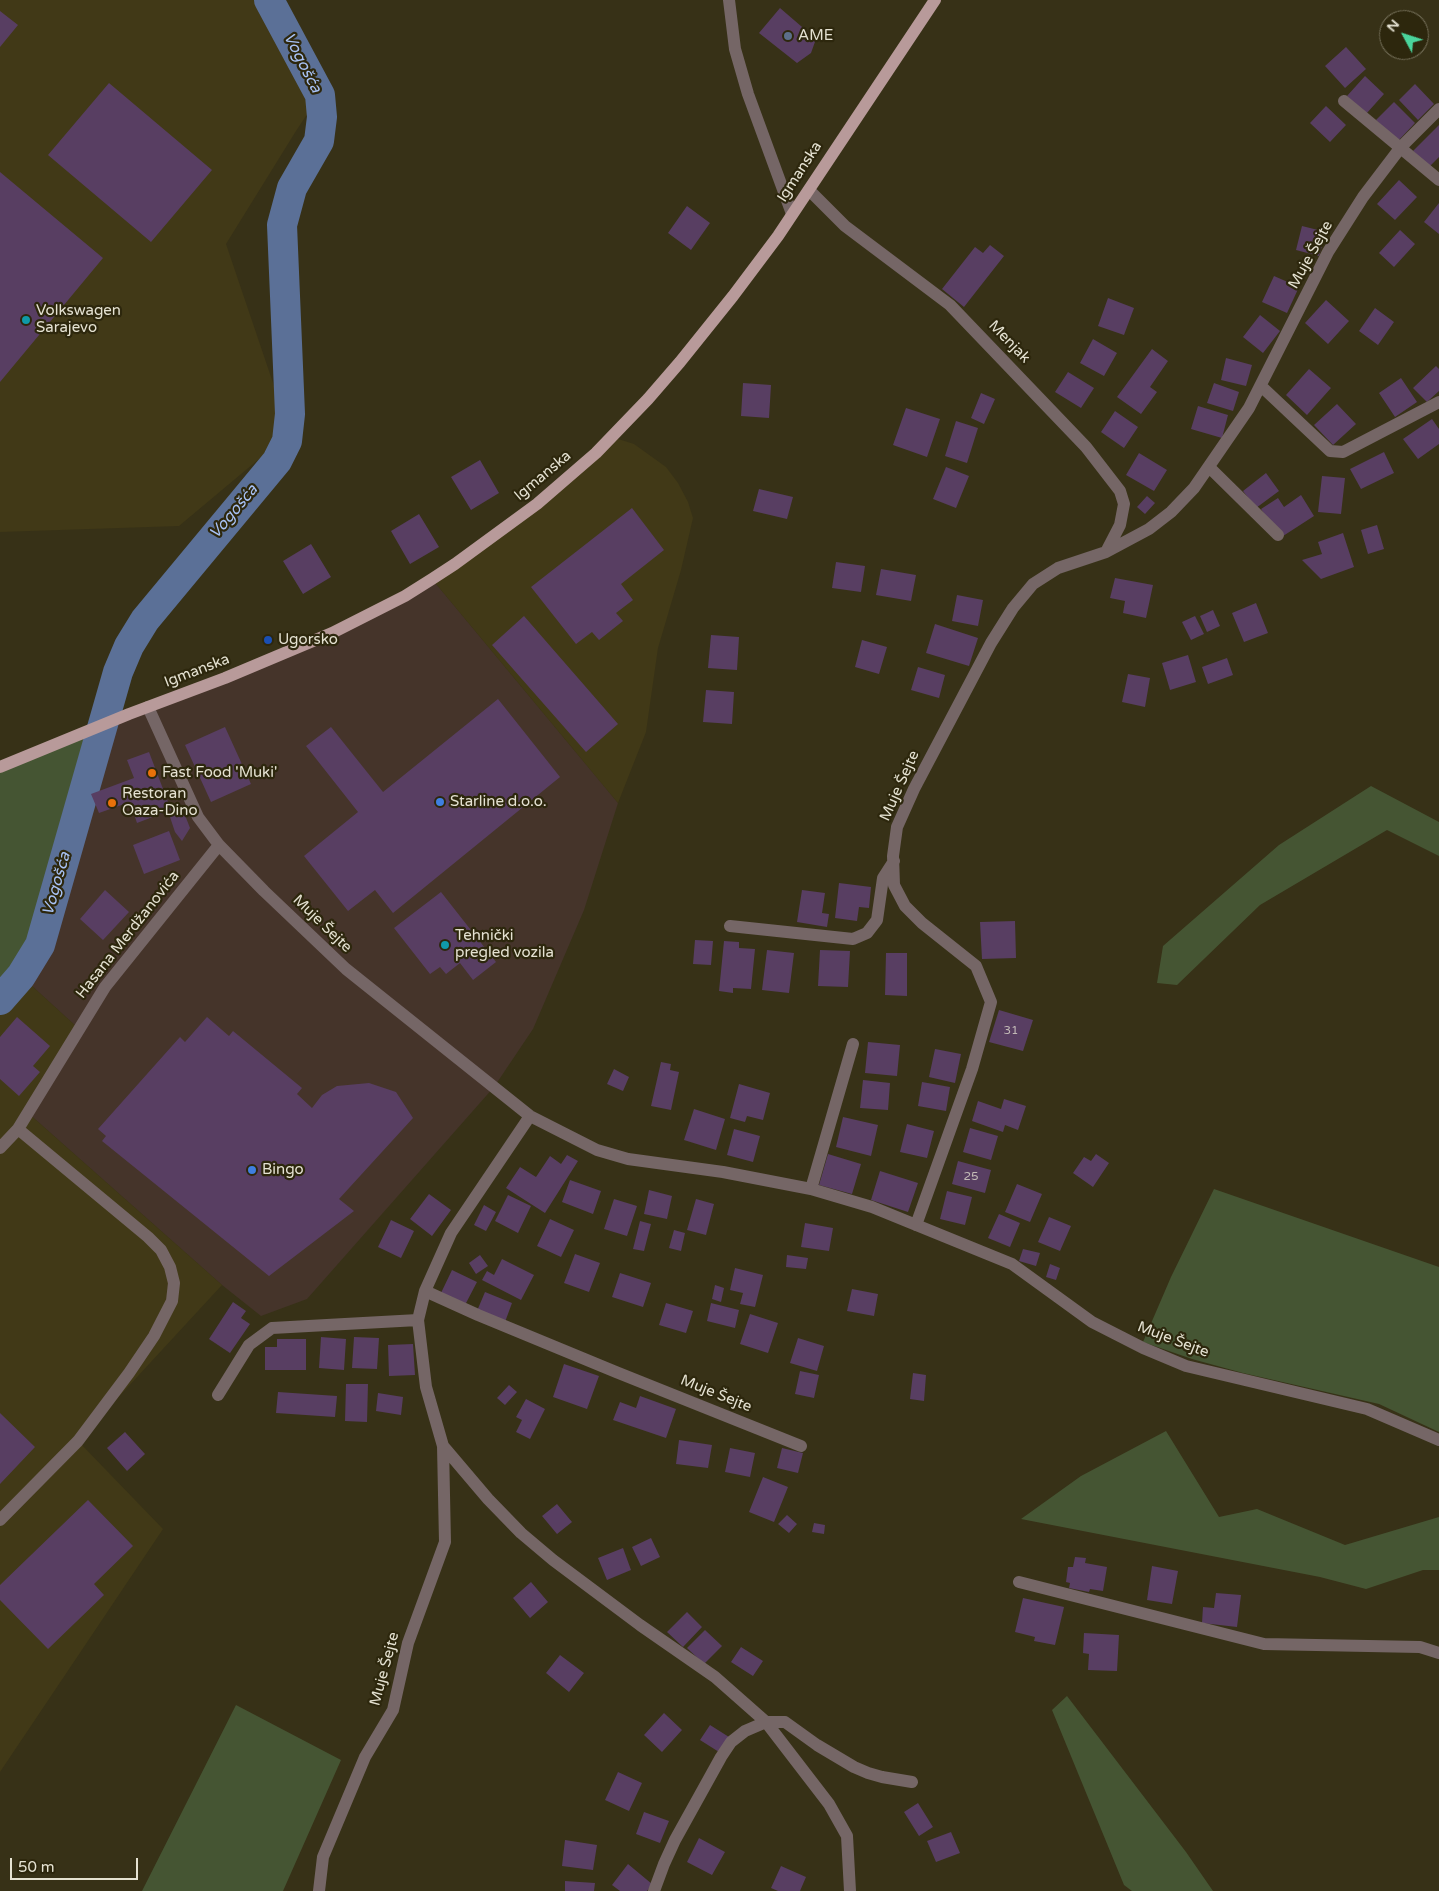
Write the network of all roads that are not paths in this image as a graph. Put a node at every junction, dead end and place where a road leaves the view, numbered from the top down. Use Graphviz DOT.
graph roads {
  1 [pos="729,0"];
  2 [pos="935,0"];
  3 [pos="1344,101"];
  4 [pos="1439,109"];
  5 [pos="1401,147"];
  6 [pos="1439,180"];
  7 [pos="809,190"];
  8 [pos="792,214"];
  9 [pos="1261,386"];
  10 [pos="1439,402"];
  11 [pos="1209,466"];
  12 [pos="1278,535"];
  13 [pos="1106,552"];
  14 [pos="148,707"];
  15 [pos="0,767"];
  16 [pos="219,845"];
  17 [pos="894,861"];
  18 [pos="730,926"];
  19 [pos="853,1044"];
  20 [pos="530,1116"];
  21 [pos="18,1129"];
  22 [pos="0,1148"];
  23 [pos="811,1189"];
  24 [pos="916,1225"];
  25 [pos="426,1291"];
  26 [pos="418,1320"];
  27 [pos="218,1395"];
  28 [pos="1439,1440"];
  29 [pos="443,1446"];
  30 [pos="802,1446"];
  31 [pos="0,1520"];
  32 [pos="1019,1582"];
  33 [pos="1439,1654"];
  34 [pos="766,1722"];
  35 [pos="912,1782"];
  36 [pos="319,1891"];
  37 [pos="654,1891"];
  38 [pos="850,1891"];
  1 -- 8 [label="street"];
  2 -- 7 [label="main road, Igmanska"];
  3 -- 5 [label="street"];
  4 -- 5 [label="street, Muje Šejte"];
  5 -- 6 [label="street"];
  5 -- 9 [label="street, Muje Šejte"];
  7 -- 8 [label="main road, Igmanska"];
  7 -- 13 [label="street, Menjak"];
  8 -- 14 [label="main road, Igmanska"];
  9 -- 10 [label="street"];
  9 -- 11 [label="street, Muje Šejte"];
  11 -- 12 [label="street"];
  11 -- 13 [label="street, Muje Šejte"];
  13 -- 17 [label="street, Muje Šejte"];
  14 -- 15 [label="main road, Igmanska"];
  14 -- 16 [label="street, Muje Šejte"];
  16 -- 20 [label="street, Muje Šejte"];
  16 -- 21 [label="street, Hasana Merdžanovića"];
  17 -- 18 [label="street"];
  17 -- 24 [label="street, Muje Šejte"];
  19 -- 23 [label="street"];
  20 -- 23 [label="street, Muje Šejte"];
  20 -- 25 [label="street, Muje Šejte"];
  21 -- 22 [label="street, Hasana Merdžanovića"];
  21 -- 31 [label="street"];
  23 -- 24 [label="street, Muje Šejte"];
  24 -- 28 [label="street, Muje Šejte"];
  25 -- 26 [label="street, Muje Šejte"];
  25 -- 30 [label="street, Muje Šejte"];
  26 -- 27 [label="street"];
  26 -- 29 [label="street, Muje Šejte"];
  29 -- 34 [label="street, Muje Šejte"];
  29 -- 36 [label="street, Muje Šejte"];
  32 -- 33 [label="street"];
  34 -- 35 [label="street"];
  34 -- 37 [label="street"];
  34 -- 38 [label="street, Muje Šejte"];
}
